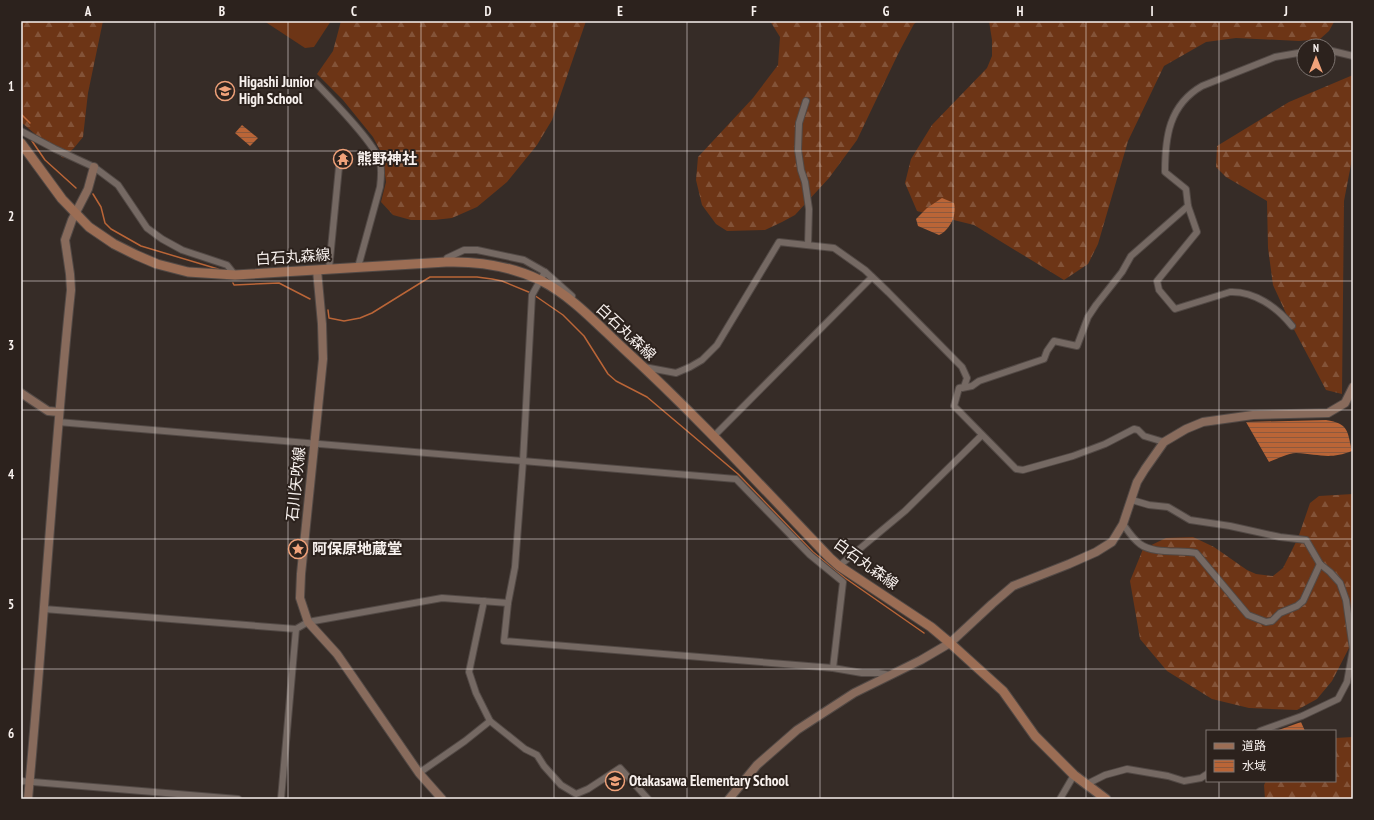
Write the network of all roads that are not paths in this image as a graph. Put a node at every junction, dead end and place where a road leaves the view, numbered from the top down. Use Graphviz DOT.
graph roads {
  1 [pos="1336,52"];
  2 [pos="1296,53"];
  3 [pos="1353,56"];
  4 [pos="316,83"];
  5 [pos="806,101"];
  6 [pos="21,131"];
  7 [pos="21,143"];
  8 [pos="94,167"];
  9 [pos="339,167"];
  10 [pos="1188,206"];
  11 [pos="76,214"];
  12 [pos="808,245"];
  13 [pos="358,267"];
  14 [pos="317,270"];
  15 [pos="329,270"];
  16 [pos="235,275"];
  17 [pos="543,276"];
  18 [pos="872,277"];
  19 [pos="1292,326"];
  20 [pos="644,367"];
  21 [pos="1353,387"];
  22 [pos="959,388"];
  23 [pos="21,393"];
  24 [pos="59,412"];
  25 [pos="58,422"];
  26 [pos="982,435"];
  27 [pos="713,436"];
  28 [pos="1164,442"];
  29 [pos="314,444"];
  30 [pos="523,461"];
  31 [pos="1132,500"];
  32 [pos="1123,524"];
  33 [pos="1320,564"];
  34 [pos="839,566"];
  35 [pos="484,601"];
  36 [pos="508,603"];
  37 [pos="44,609"];
  38 [pos="308,622"];
  39 [pos="296,629"];
  40 [pos="950,643"];
  41 [pos="1353,649"];
  42 [pos="833,668"];
  43 [pos="891,675"];
  44 [pos="490,721"];
  45 [pos="1263,730"];
  46 [pos="419,773"];
  47 [pos="1074,775"];
  48 [pos="1206,775"];
  49 [pos="25,781"];
  50 [pos="1087,784"];
  51 [pos="28,799"];
  52 [pos="238,799"];
  53 [pos="281,799"];
  54 [pos="442,799"];
  55 [pos="648,799"];
  56 [pos="729,799"];
  57 [pos="1060,799"];
  58 [pos="1106,799"];
  1 -- 3 [label="street"];
  2 -- 10 [label="street"];
  4 -- 13 [label="street"];
  5 -- 12 [label="street"];
  6 -- 8 [label="street"];
  7 -- 11 [label="main road, 白石丸森線"];
  8 -- 11 [label="street"];
  8 -- 16 [label="street"];
  9 -- 15 [label="street"];
  10 -- 19 [label="street"];
  10 -- 22 [label="street"];
  11 -- 16 [label="main road, 白石丸森線"];
  11 -- 24 [label="street"];
  12 -- 18 [label="street"];
  12 -- 20 [label="street"];
  13 -- 15 [label="main road, 白石丸森線"];
  13 -- 17 [label="main road, 白石丸森線"];
  14 -- 15 [label="main road, 白石丸森線"];
  14 -- 16 [label="main road, 白石丸森線"];
  14 -- 29 [label="street, 石川矢吹線"];
  17 -- 20 [label="main road, 白石丸森線"];
  17 -- 30 [label="street"];
  18 -- 22 [label="street"];
  18 -- 27 [label="street"];
  20 -- 27 [label="main road, 白石丸森線"];
  21 -- 28 [label="street"];
  22 -- 26 [label="street"];
  23 -- 24 [label="street"];
  24 -- 25 [label="street"];
  25 -- 29 [label="street"];
  25 -- 37 [label="street"];
  26 -- 28 [label="street"];
  26 -- 34 [label="street"];
  27 -- 34 [label="main road, 白石丸森線"];
  28 -- 31 [label="street"];
  29 -- 30 [label="street"];
  29 -- 38 [label="street, 石川矢吹線"];
  30 -- 36 [label="street"];
  30 -- 42 [label="street"];
  31 -- 32 [label="street"];
  31 -- 33 [label="street"];
  32 -- 33 [label="street"];
  32 -- 40 [label="street"];
  33 -- 41 [label="street"];
  34 -- 40 [label="main road, 白石丸森線"];
  35 -- 36 [label="street"];
  35 -- 38 [label="street"];
  35 -- 44 [label="street"];
  36 -- 42 [label="street"];
  37 -- 39 [label="street"];
  37 -- 49 [label="street"];
  38 -- 39 [label="street"];
  38 -- 46 [label="street, 石川矢吹線"];
  39 -- 53 [label="street"];
  40 -- 43 [label="street"];
  40 -- 47 [label="main road, 白石丸森線"];
  41 -- 45 [label="street"];
  42 -- 43 [label="street"];
  43 -- 56 [label="street"];
  44 -- 46 [label="street"];
  44 -- 55 [label="street"];
  46 -- 54 [label="street, 石川矢吹線"];
  47 -- 50 [label="main road, 白石丸森線"];
  47 -- 57 [label="street"];
  48 -- 50 [label="street"];
  49 -- 51 [label="street"];
  49 -- 52 [label="street"];
  50 -- 58 [label="main road, 白石丸森線"];
}
